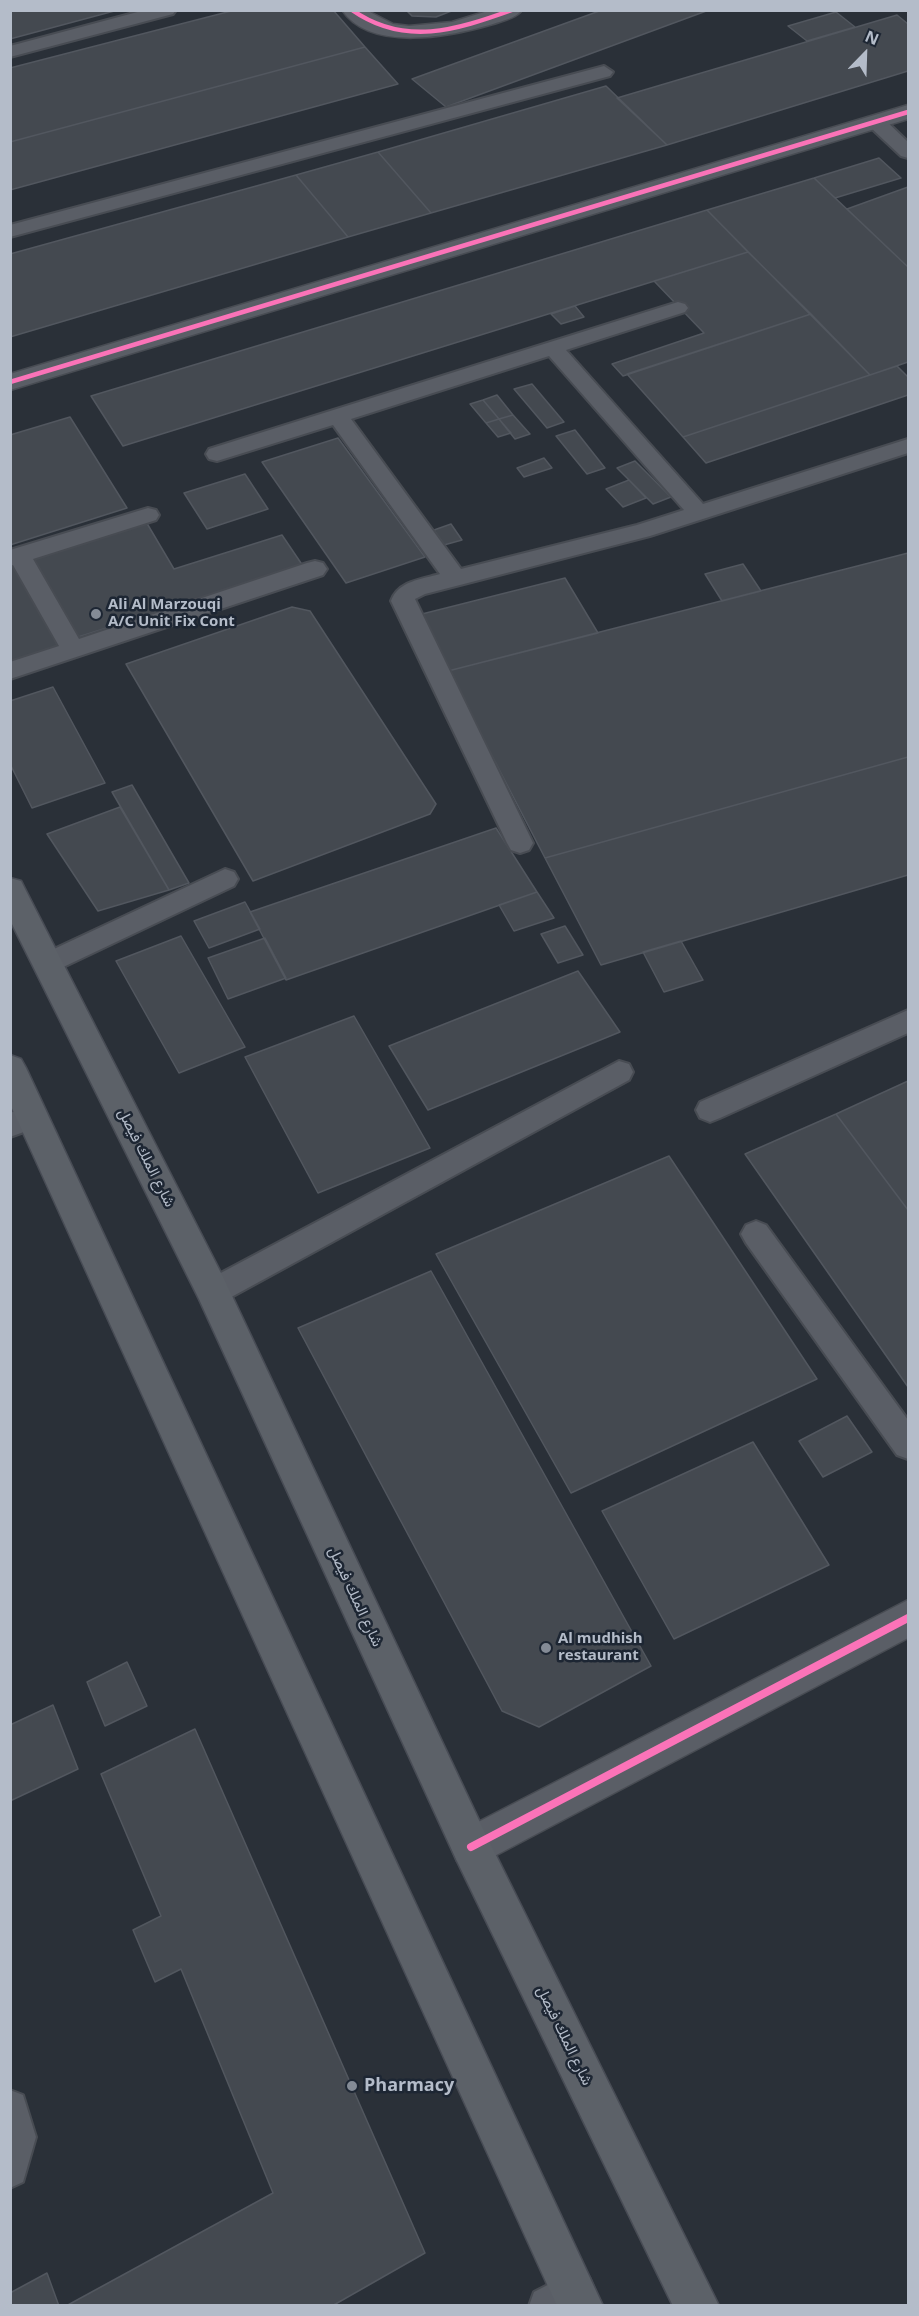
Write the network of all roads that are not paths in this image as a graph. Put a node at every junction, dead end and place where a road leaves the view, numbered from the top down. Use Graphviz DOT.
graph roads {
  1 [pos="167,10"];
  2 [pos="352,10"];
  3 [pos="512,10"];
  4 [pos="10,52"];
  5 [pos="604,72"];
  6 [pos="909,112"];
  7 [pos="876,122"];
  8 [pos="909,152"];
  9 [pos="10,231"];
  10 [pos="678,308"];
  11 [pos="553,348"];
  12 [pos="10,382"];
  13 [pos="338,416"];
  14 [pos="909,446"];
  15 [pos="217,454"];
  16 [pos="699,513"];
  17 [pos="148,515"];
  18 [pos="15,557"];
  19 [pos="315,569"];
  20 [pos="456,579"];
  21 [pos="73,650"];
  22 [pos="10,671"];
  23 [pos="520,843"];
  24 [pos="225,879"];
  25 [pos="10,889"];
  26 [pos="48,963"];
  27 [pos="909,1021"];
  28 [pos="10,1068"];
  29 [pos="619,1072"];
  30 [pos="710,1110"];
  31 [pos="22,1121"];
  32 [pos="756,1234"];
  33 [pos="213,1292"];
  34 [pos="909,1445"];
  35 [pos="909,1618"];
  36 [pos="471,1847"];
  37 [pos="10,2108"];
  38 [pos="10,2169"];
  39 [pos="568,2301"];
  40 [pos="697,2306"];
  1 -- 4 [label="lane"];
  2 -- 3 [label="street"];
  5 -- 9 [label="lane"];
  6 -- 7 [label="street"];
  7 -- 8 [label="lane"];
  7 -- 12 [label="street"];
  10 -- 11 [label="lane"];
  11 -- 13 [label="lane"];
  11 -- 16 [label="lane"];
  13 -- 15 [label="lane"];
  13 -- 20 [label="lane"];
  14 -- 16 [label="lane"];
  16 -- 20 [label="lane"];
  17 -- 18 [label="lane"];
  18 -- 21 [label="lane"];
  19 -- 21 [label="lane"];
  20 -- 23 [label="lane"];
  21 -- 22 [label="lane"];
  24 -- 26 [label="lane"];
  25 -- 26 [label="main road, شارع الملك فيصل"];
  26 -- 33 [label="main road, شارع الملك فيصل"];
  27 -- 30 [label="lane"];
  28 -- 31 [label="main road"];
  29 -- 33 [label="lane"];
  31 -- 39 [label="main road"];
  32 -- 34 [label="lane"];
  33 -- 36 [label="main road, شارع الملك فيصل"];
  35 -- 36 [label="street"];
  36 -- 40 [label="main road, شارع الملك فيصل"];
  37 -- 38 [label="lane"];
}
